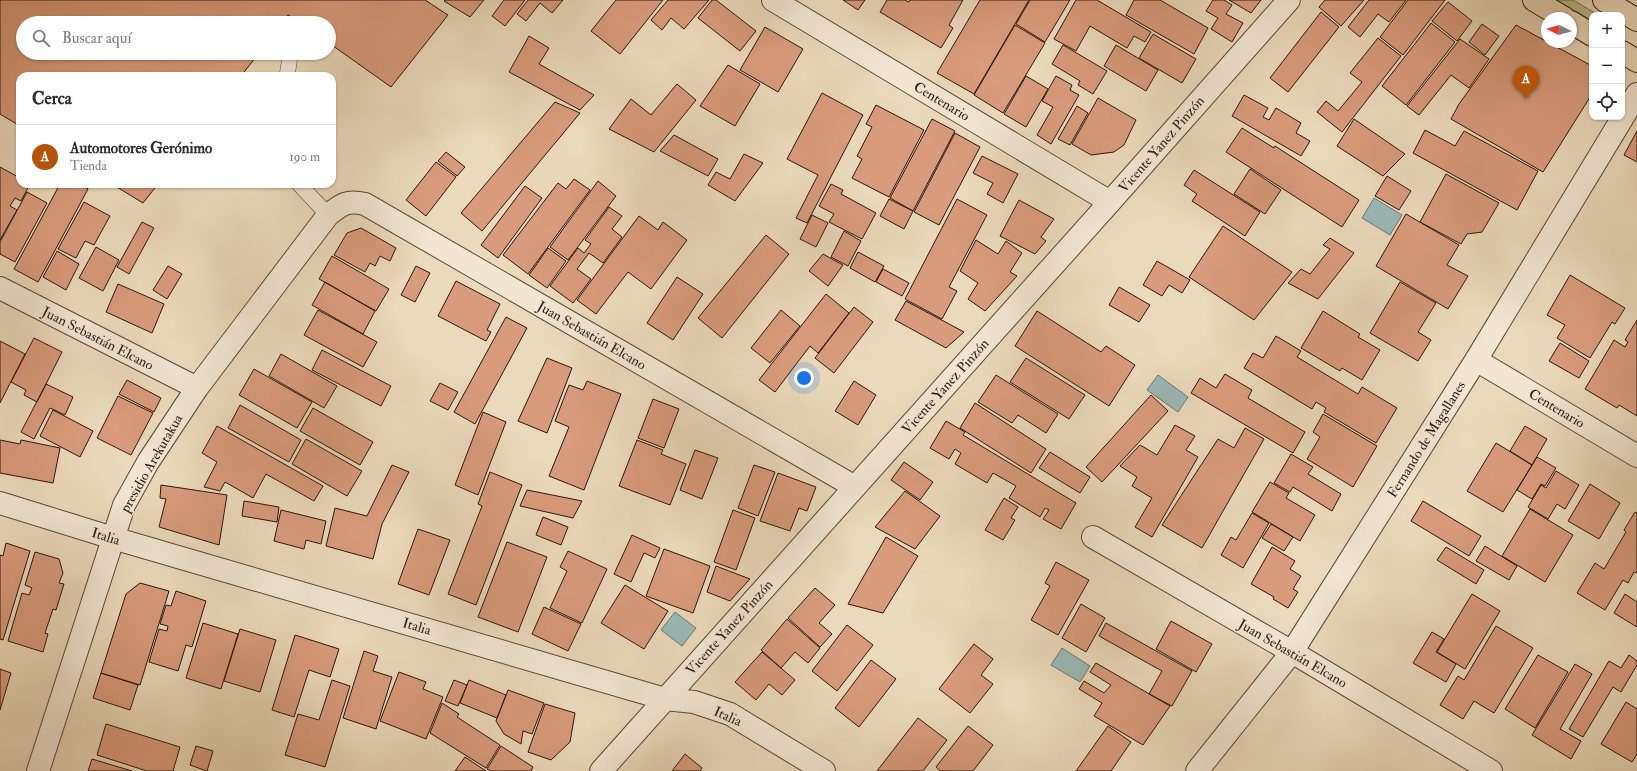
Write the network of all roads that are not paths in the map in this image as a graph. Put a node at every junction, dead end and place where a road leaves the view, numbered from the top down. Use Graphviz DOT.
graph roads {
  1 [pos="773,0"];
  2 [pos="1289,0"];
  3 [pos="1534,0"];
  4 [pos="1604,0"];
  5 [pos="1554,12"];
  6 [pos="1637,20"];
  7 [pos="1577,25"];
  8 [pos="1589,32"];
  9 [pos="1625,54"];
  10 [pos="290,60"];
  11 [pos="1637,61"];
  12 [pos="288,72"];
  13 [pos="1637,94"];
  14 [pos="303,188"];
  15 [pos="1110,202"];
  16 [pos="328,215"];
  17 [pos="0,288"];
  18 [pos="1476,360"];
  19 [pos="196,388"];
  20 [pos="1637,456"];
  21 [pos="855,487"];
  22 [pos="0,503"];
  23 [pos="1093,537"];
  24 [pos="113,538"];
  25 [pos="1292,652"];
  26 [pos="665,698"];
  27 [pos="38,771"];
  28 [pos="601,771"];
  29 [pos="824,771"];
  30 [pos="1197,771"];
  31 [pos="1491,771"];
  1 -- 15 [label="street, Centenario"];
  2 -- 15 [label="street, Vicente Yanez Pinzón"];
  3 -- 5 [label="main road"];
  4 -- 6 [label="main road"];
  7 -- 8 [label="main road"];
  9 -- 11 [label="main road"];
  10 -- 12 [label="lane"];
  13 -- 18 [label="street, Fernando de Magallanes"];
  14 -- 16 [label="lane"];
  15 -- 21 [label="street, Vicente Yanez Pinzón"];
  16 -- 19 [label="street, presidio Arekutakua"];
  16 -- 21 [label="street, Juan Sebastián Elcano"];
  17 -- 19 [label="street, Juan Sebastián Elcano"];
  18 -- 20 [label="street, Centenario"];
  18 -- 25 [label="street, Fernando de Magallanes"];
  19 -- 24 [label="street, presidio Arekutakua"];
  21 -- 26 [label="street, Vicente Yanez Pinzón"];
  22 -- 24 [label="street, Italia"];
  23 -- 25 [label="street, Juan Sebastián Elcano"];
  24 -- 26 [label="street, Italia"];
  24 -- 27 [label="street, presidio Arekutakua"];
  25 -- 30 [label="street, Fernando de Magallanes"];
  25 -- 31 [label="street, Juan Sebastián Elcano"];
  26 -- 28 [label="street, Vicente Yanez Pinzón"];
  26 -- 29 [label="street, Italia"];
}
